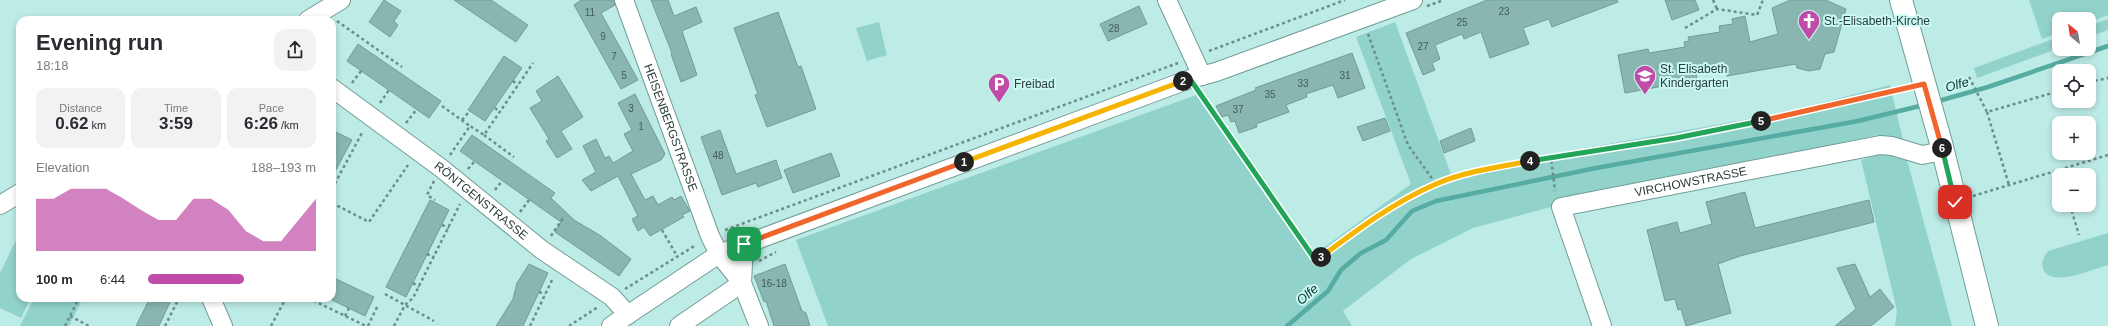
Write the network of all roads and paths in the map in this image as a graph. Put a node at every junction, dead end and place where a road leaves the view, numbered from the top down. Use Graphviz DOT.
graph roads {
  1 [pos="624,0"];
  2 [pos="1167,0"];
  3 [pos="1413,0"];
  4 [pos="1713,0"];
  5 [pos="1763,0"];
  6 [pos="1902,0"];
  7 [pos="334,4"];
  8 [pos="1717,9"];
  9 [pos="314,16"];
  10 [pos="335,16"];
  11 [pos="1362,19"];
  12 [pos="336,21"];
  13 [pos="1685,28"];
  14 [pos="533,63"];
  15 [pos="402,67"];
  16 [pos="1196,77"];
  17 [pos="1969,77"];
  18 [pos="2108,78"];
  19 [pos="2096,81"];
  20 [pos="513,82"];
  21 [pos="518,85"];
  22 [pos="389,90"];
  23 [pos="336,91"];
  24 [pos="2052,92"];
  25 [pos="1928,96"];
  26 [pos="442,106"];
  27 [pos="495,108"];
  28 [pos="500,112"];
  29 [pos="1987,112"];
  30 [pos="468,113"];
  31 [pos="371,117"];
  32 [pos="462,120"];
  33 [pos="470,126"];
  34 [pos="484,135"];
  35 [pos="1943,151"];
  36 [pos="418,152"];
  37 [pos="344,155"];
  38 [pos="2108,155"];
  39 [pos="349,157"];
  40 [pos="514,157"];
  41 [pos="1551,157"];
  42 [pos="441,168"];
  43 [pos="2065,168"];
  44 [pos="2052,172"];
  45 [pos="336,180"];
  46 [pos="1436,184"];
  47 [pos="2009,185"];
  48 [pos="1554,188"];
  49 [pos="468,190"];
  50 [pos="16,195"];
  51 [pos="435,200"];
  52 [pos="1955,202"];
  53 [pos="0,205"];
  54 [pos="336,205"];
  55 [pos="2072,212"];
  56 [pos="563,218"];
  57 [pos="442,225"];
  58 [pos="448,228"];
  59 [pos="662,230"];
  60 [pos="2079,235"];
  61 [pos="744,244"];
  62 [pos="542,250"];
  63 [pos="427,254"];
  64 [pos="719,254"];
  65 [pos="677,256"];
  66 [pos="434,257"];
  67 [pos="560,263"];
  68 [pos="412,283"];
  69 [pos="742,283"];
  70 [pos="419,286"];
  71 [pos="539,292"];
  72 [pos="385,294"];
  73 [pos="545,294"];
  74 [pos="77,302"];
  75 [pos="176,302"];
  76 [pos="213,302"];
  77 [pos="284,302"];
  78 [pos="316,302"];
  79 [pos="378,305"];
  80 [pos="405,305"];
  81 [pos="349,308"];
  82 [pos="628,314"];
  83 [pos="70,316"];
  84 [pos="345,316"];
  85 [pos="434,321"];
  86 [pos="65,326"];
  87 [pos="89,326"];
  88 [pos="165,326"];
  89 [pos="223,326"];
  90 [pos="271,326"];
  91 [pos="367,326"];
  92 [pos="394,326"];
  93 [pos="530,326"];
  94 [pos="611,326"];
  95 [pos="679,326"];
  96 [pos="759,326"];
  97 [pos="1602,326"];
  98 [pos="1987,326"];
  1 -- 64 [label="street, HEISENBERGSTRASSE"];
  2 -- 16 [label="street"];
  3 -- 11 [label="street"];
  4 -- 8 [label="path"];
  5 -- 8 [label="path"];
  6 -- 25 [label="main road"];
  7 -- 9 [label="street"];
  7 -- 10 [label="path"];
  8 -- 13 [label="path"];
  11 -- 16 [label="street"];
  11 -- 46 [label="path"];
  12 -- 15 [label="path"];
  14 -- 21 [label="path"];
  16 -- 46 [label="path"];
  16 -- 61 [label="street"];
  17 -- 29 [label="path"];
  18 -- 19 [label="path"];
  20 -- 21 [label="path"];
  21 -- 28 [label="path"];
  22 -- 31 [label="path"];
  23 -- 31 [label="street, RÖNTGENSTRASSE"];
  24 -- 29 [label="path"];
  25 -- 35 [label="main road"];
  25 -- 41 [label="path"];
  26 -- 32 [label="path"];
  27 -- 28 [label="path"];
  28 -- 34 [label="path"];
  29 -- 47 [label="path"];
  30 -- 32 [label="path"];
  31 -- 36 [label="street, RÖNTGENSTRASSE"];
  31 -- 39 [label="path"];
  32 -- 33 [label="path"];
  33 -- 34 [label="path"];
  33 -- 42 [label="path"];
  34 -- 40 [label="path"];
  35 -- 52 [label="main road"];
  35 -- 97 [label="street, VIRCHOWSTRASSE"];
  36 -- 42 [label="street, RÖNTGENSTRASSE"];
  36 -- 54 [label="path"];
  37 -- 39 [label="path"];
  38 -- 43 [label="path"];
  39 -- 45 [label="path"];
  41 -- 46 [label="path"];
  41 -- 48 [label="path"];
  42 -- 49 [label="street, RÖNTGENSTRASSE"];
  42 -- 51 [label="path"];
  44 -- 47 [label="path"];
  47 -- 52 [label="path"];
  49 -- 58 [label="path"];
  49 -- 62 [label="street, RÖNTGENSTRASSE"];
  50 -- 53 [label="street"];
  52 -- 98 [label="main road"];
  55 -- 60 [label="path"];
  56 -- 62 [label="path"];
  57 -- 58 [label="path"];
  58 -- 66 [label="path"];
  59 -- 65 [label="path"];
  61 -- 64 [label="street"];
  61 -- 69 [label="street"];
  62 -- 67 [label="street, RÖNTGENSTRASSE"];
  63 -- 66 [label="path"];
  64 -- 69 [label="street, HEISENBERGSTRASSE"];
  64 -- 82 [label="street"];
  66 -- 70 [label="path"];
  67 -- 73 [label="path"];
  67 -- 82 [label="street, RÖNTGENSTRASSE"];
  68 -- 70 [label="path"];
  69 -- 95 [label="street"];
  69 -- 96 [label="street"];
  70 -- 80 [label="path"];
  71 -- 73 [label="path"];
  72 -- 80 [label="path"];
  73 -- 93 [label="path"];
  74 -- 83 [label="path"];
  75 -- 88 [label="path"];
  76 -- 89 [label="street"];
  77 -- 90 [label="path"];
  78 -- 84 [label="path"];
  79 -- 91 [label="path"];
  80 -- 85 [label="path"];
  80 -- 92 [label="path"];
  81 -- 84 [label="path"];
  82 -- 94 [label="street"];
  83 -- 86 [label="path"];
  83 -- 87 [label="path"];
  84 -- 91 [label="path"];
}
